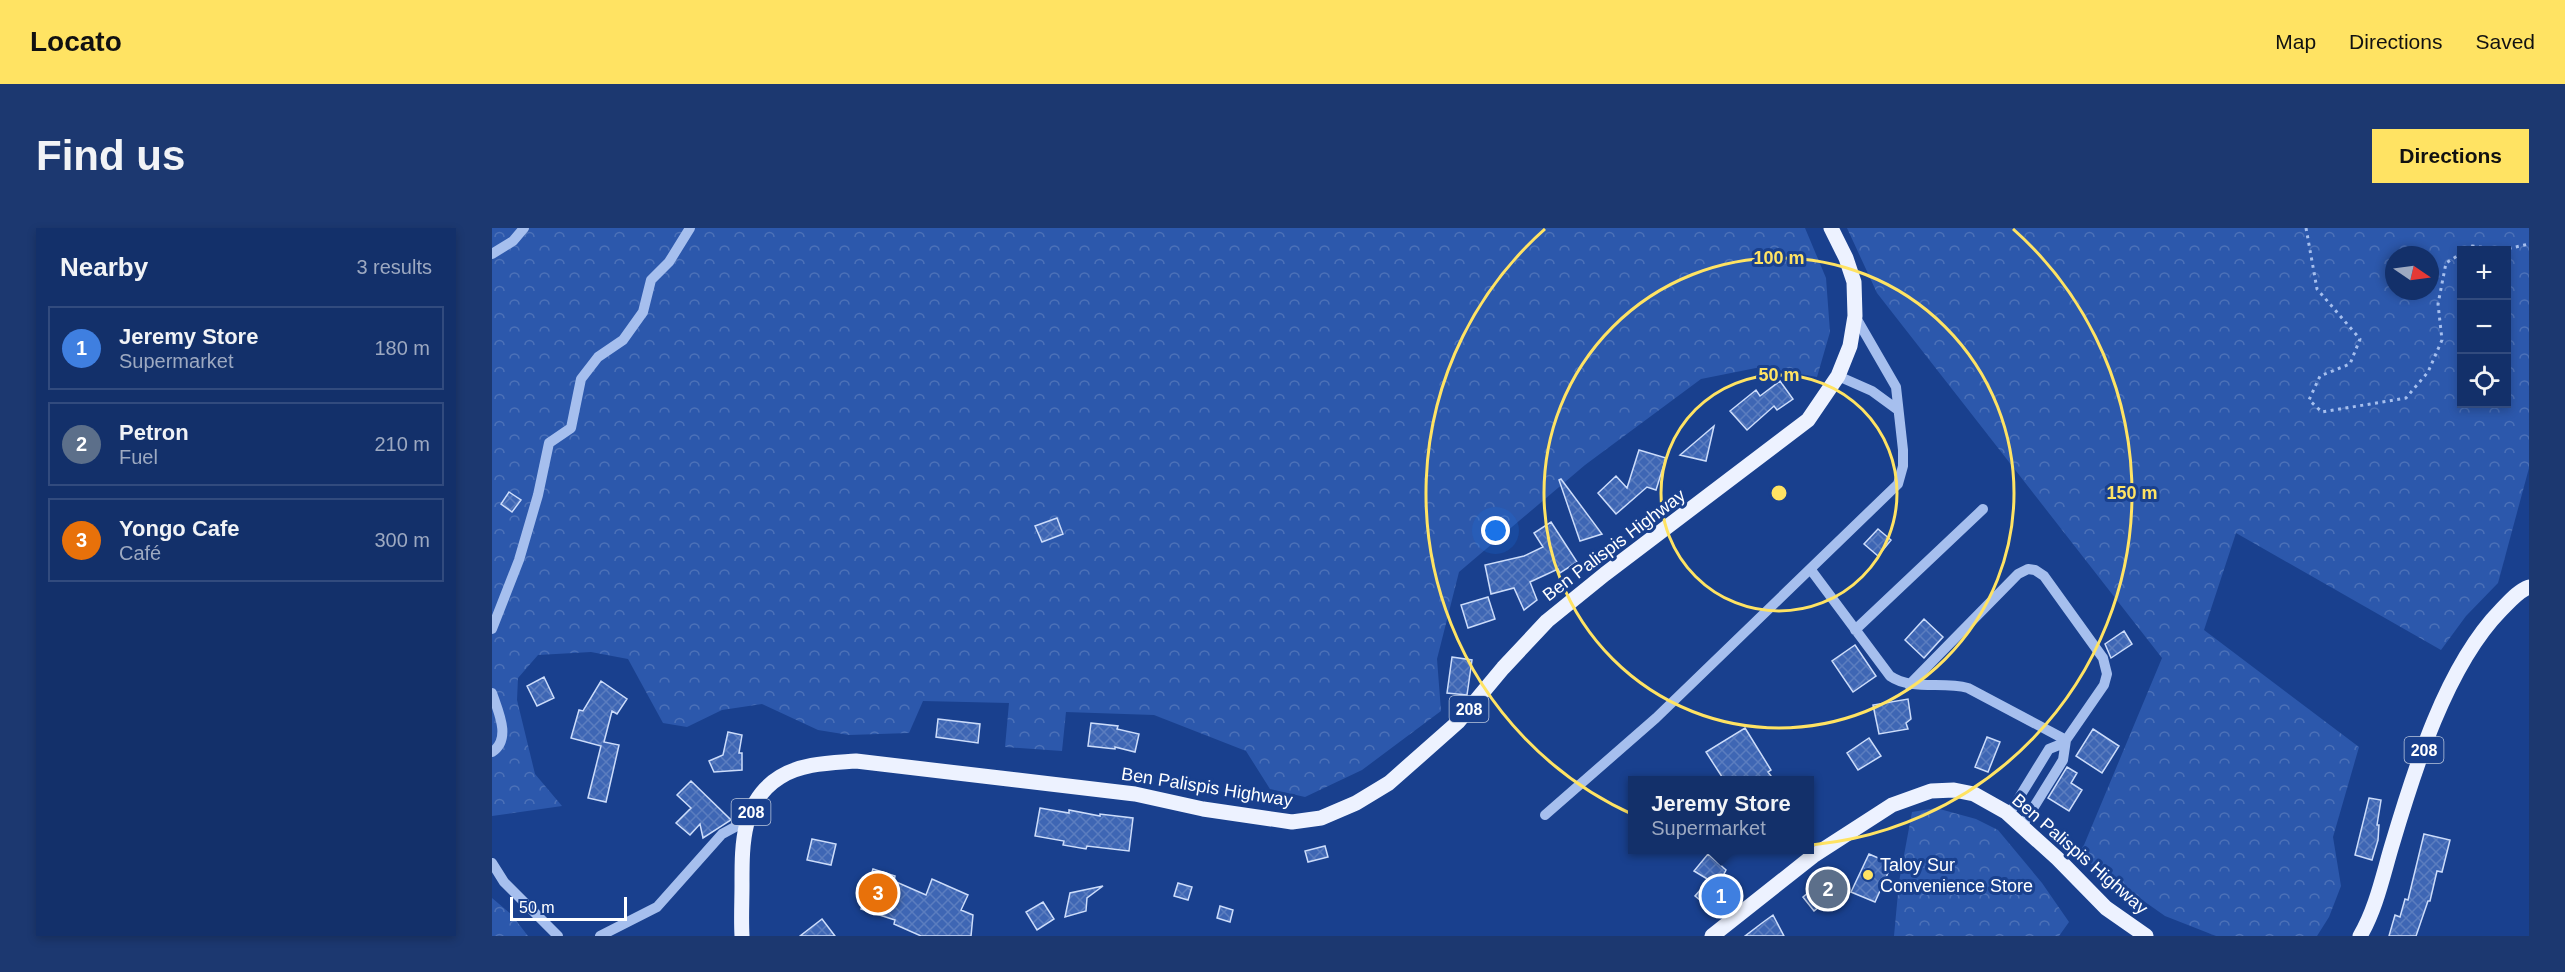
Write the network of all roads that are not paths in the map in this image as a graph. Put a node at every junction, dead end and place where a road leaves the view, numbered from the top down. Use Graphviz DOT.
graph roads {
  1 [pos="524,228"];
  2 [pos="690,228"];
  3 [pos="1831,228"];
  4 [pos="492,254"];
  5 [pos="1855,316"];
  6 [pos="1838,376"];
  7 [pos="1898,410"];
  8 [pos="1983,509"];
  9 [pos="1811,570"];
  10 [pos="2529,587"];
  11 [pos="492,629"];
  12 [pos="1855,630"];
  13 [pos="1909,685"];
  14 [pos="492,693"];
  15 [pos="2065,741"];
  16 [pos="492,752"];
  17 [pos="2008,814"];
  18 [pos="1545,815"];
  19 [pos="746,821"];
  20 [pos="2022,826"];
  21 [pos="492,863"];
  22 [pos="558,936"];
  23 [pos="600,936"];
  24 [pos="742,936"];
  25 [pos="1712,936"];
  26 [pos="2146,936"];
  27 [pos="2360,936"];
  1 -- 4 [label="street"];
  2 -- 11 [label="street"];
  3 -- 5 [label="main road, Ben Palispis Highway / 208"];
  5 -- 6 [label="main road, Ben Palispis Highway / 208"];
  5 -- 7 [label="street"];
  6 -- 7 [label="street"];
  6 -- 19 [label="main road, Ben Palispis Highway / 208"];
  7 -- 9 [label="street"];
  8 -- 12 [label="street"];
  9 -- 12 [label="street"];
  9 -- 18 [label="street"];
  10 -- 27 [label="main road, 208"];
  12 -- 13 [label="street"];
  13 -- 15 [label="street"];
  13 -- 15 [label="street"];
  14 -- 16 [label="street"];
  15 -- 17 [label="street"];
  15 -- 20 [label="street"];
  17 -- 20 [label="main road, Ben Palispis Highway"];
  17 -- 25 [label="main road, Ben Palispis Highway"];
  19 -- 23 [label="street"];
  19 -- 24 [label="main road, Ben Palispis Highway / 208"];
  20 -- 26 [label="main road, Ben Palispis Highway"];
  21 -- 22 [label="street"];
}
